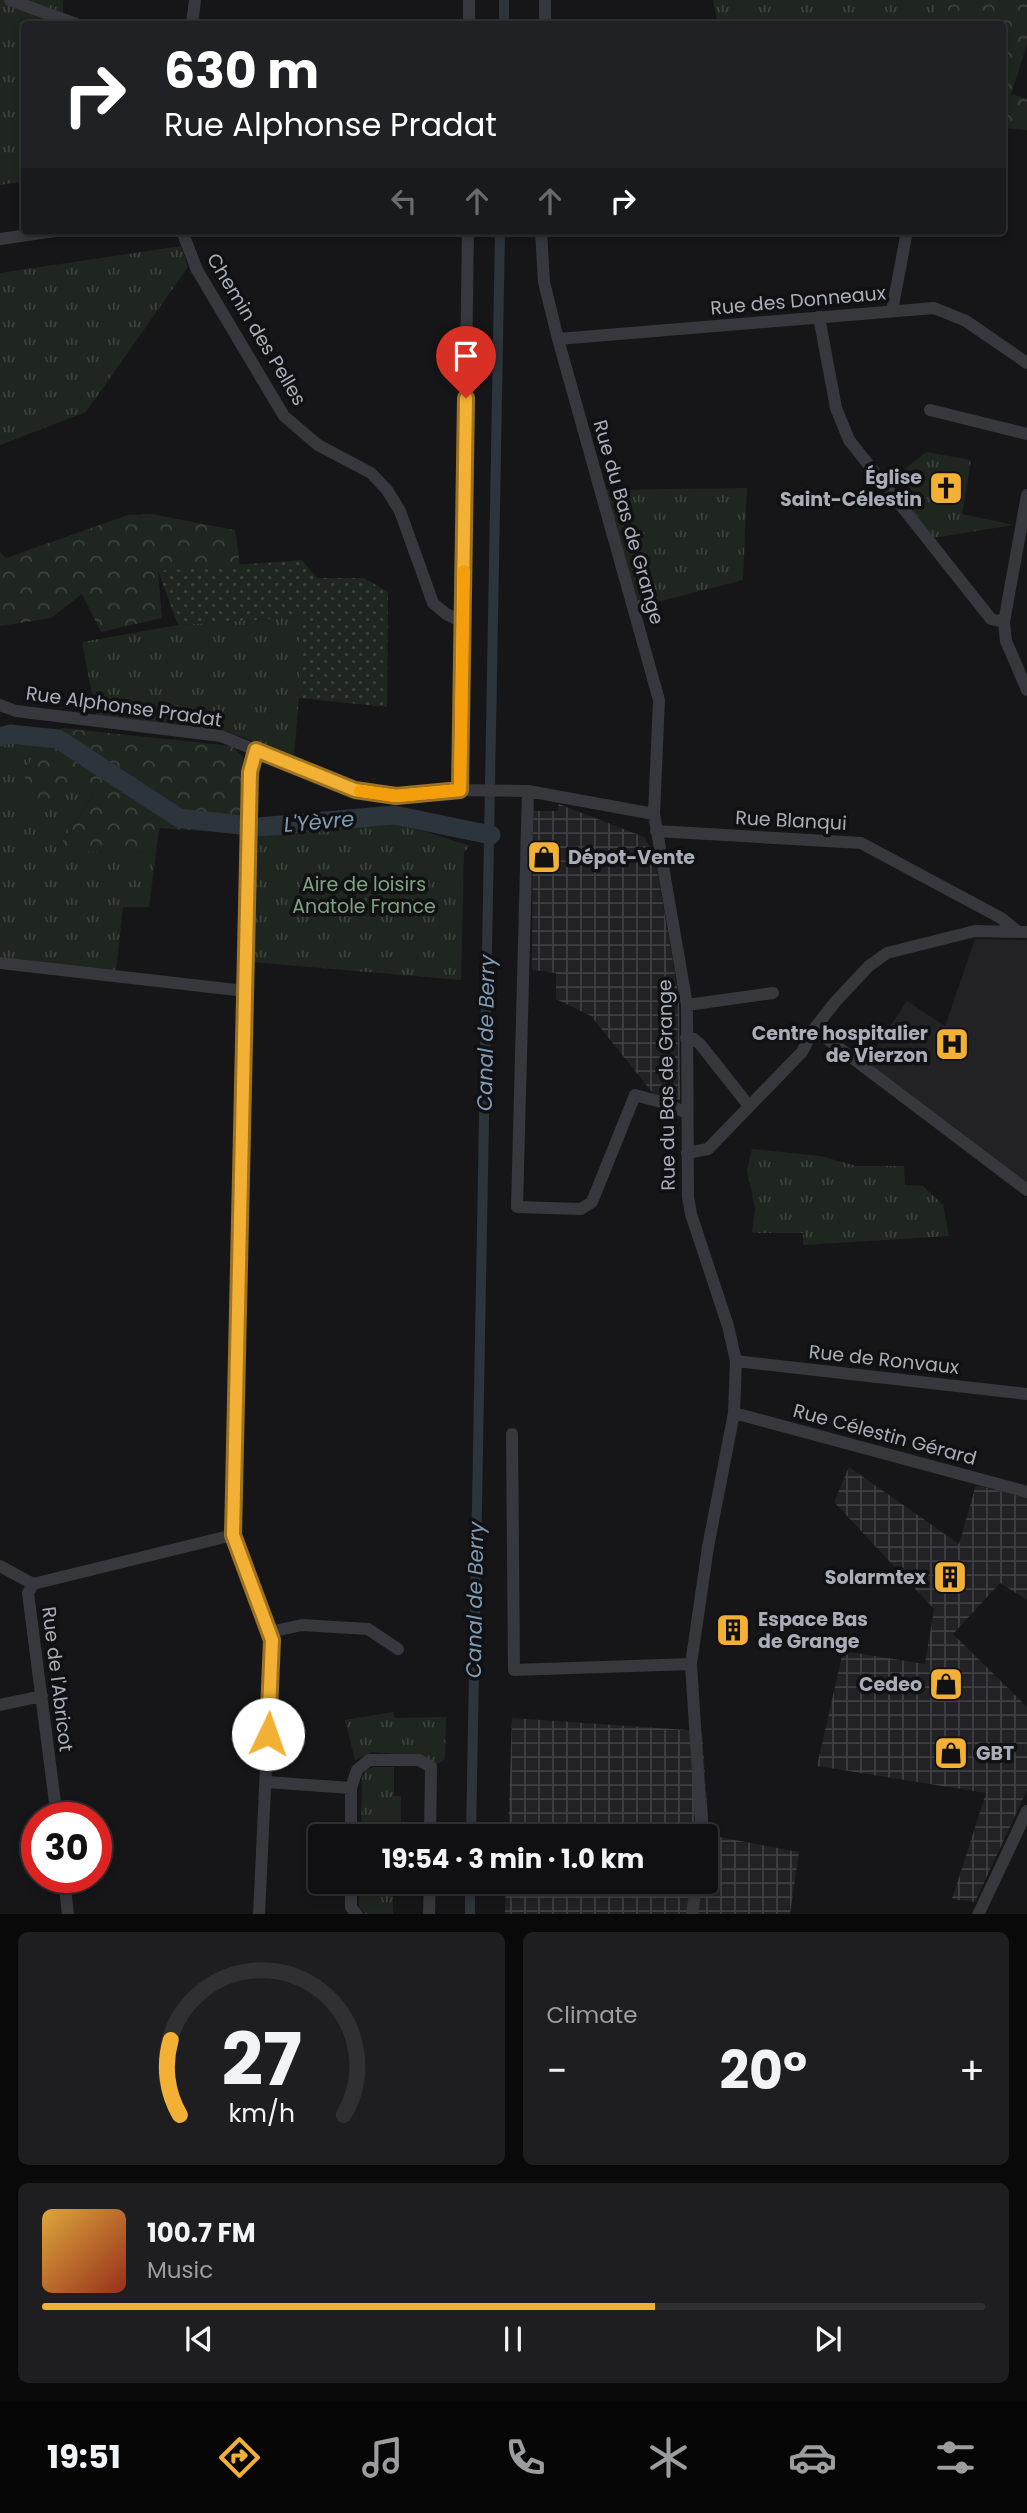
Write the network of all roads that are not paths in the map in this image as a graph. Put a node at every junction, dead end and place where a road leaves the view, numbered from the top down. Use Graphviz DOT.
graph roads {
  1 [pos="10,0"];
  2 [pos="195,0"];
  3 [pos="468,0"];
  4 [pos="545,0"];
  5 [pos="68,21"];
  6 [pos="192,21"];
  7 [pos="469,21"];
  8 [pos="545,21"];
  9 [pos="28,235"];
  10 [pos="184,235"];
  11 [pos="468,235"];
  12 [pos="541,235"];
  13 [pos="906,235"];
  14 [pos="0,239"];
  15 [pos="892,311"];
  16 [pos="819,317"];
  17 [pos="558,339"];
  18 [pos="1027,363"];
  19 [pos="930,410"];
  20 [pos="1027,434"];
  21 [pos="1026,502"];
  22 [pos="463,622"];
  23 [pos="1004,622"];
  24 [pos="1027,690"];
  25 [pos="0,705"];
  26 [pos="256,750"];
  27 [pos="460,790"];
  28 [pos="528,791"];
  29 [pos="654,814"];
  30 [pos="656,831"];
  31 [pos="1023,932"];
  32 [pos="0,963"];
  33 [pos="245,992"];
  34 [pos="773,993"];
  35 [pos="687,1005"];
  36 [pos="814,1029"];
  37 [pos="686,1038"];
  38 [pos="749,1106"];
  39 [pos="686,1113"];
  40 [pos="687,1153"];
  41 [pos="1027,1190"];
  42 [pos="736,1362"];
  43 [pos="1027,1394"];
  44 [pos="734,1413"];
  45 [pos="512,1434"];
  46 [pos="1027,1492"];
  47 [pos="233,1535"];
  48 [pos="0,1566"];
  49 [pos="33,1584"];
  50 [pos="270,1632"];
  51 [pos="398,1649"];
  52 [pos="691,1664"];
  53 [pos="42,1696"];
  54 [pos="0,1704"];
  55 [pos="265,1782"];
  56 [pos="351,1788"];
  57 [pos="55,1802"];
  58 [pos="1027,1811"];
  59 [pos="351,1824"];
  60 [pos="430,1824"];
  61 [pos="701,1824"];
  62 [pos="66,1893"];
  63 [pos="351,1894"];
  64 [pos="430,1894"];
  65 [pos="695,1894"];
  66 [pos="68,1914"];
  67 [pos="259,1914"];
  68 [pos="357,1914"];
  69 [pos="429,1914"];
  70 [pos="692,1914"];
  71 [pos="978,1914"];
  1 -- 5 [label="street"];
  2 -- 6 [label="street"];
  3 -- 7 [label="street"];
  4 -- 8 [label="street"];
  9 -- 14 [label="street"];
  10 -- 22 [label="street, Chemin des Pelles"];
  11 -- 22 [label="street"];
  12 -- 17 [label="street, Rue du Bas de Grange"];
  13 -- 15 [label="street"];
  15 -- 16 [label="street, Rue des Donneaux"];
  15 -- 18 [label="street, Rue des Donneaux"];
  16 -- 17 [label="street, Rue des Donneaux"];
  16 -- 23 [label="street"];
  17 -- 29 [label="street, Rue du Bas de Grange"];
  19 -- 20 [label="street"];
  21 -- 23 [label="street"];
  22 -- 27 [label="street"];
  23 -- 24 [label="street"];
  25 -- 26 [label="street, Rue Alphonse Pradat"];
  26 -- 27 [label="street, Rue Alphonse Pradat"];
  26 -- 33 [label="street"];
  27 -- 28 [label="street, Rue Alphonse Pradat"];
  28 -- 29 [label="street, Rue Alphonse Pradat"];
  28 -- 39 [label="street"];
  29 -- 30 [label="street, Rue du Bas de Grange"];
  30 -- 31 [label="street, Rue Blanqui"];
  30 -- 35 [label="street, Rue du Bas de Grange"];
  31 -- 36 [label="street"];
  32 -- 33 [label="street"];
  33 -- 47 [label="street"];
  34 -- 35 [label="street"];
  35 -- 37 [label="street, Rue du Bas de Grange"];
  36 -- 38 [label="street"];
  36 -- 41 [label="street"];
  37 -- 38 [label="street"];
  37 -- 39 [label="street, Rue du Bas de Grange"];
  38 -- 40 [label="street"];
  39 -- 40 [label="street, Rue du Bas de Grange"];
  40 -- 42 [label="street, Rue du Bas de Grange"];
  42 -- 43 [label="street, Rue de Ronvaux"];
  42 -- 44 [label="street, Rue du Bas de Grange"];
  44 -- 46 [label="street, Rue Célestin Gérard"];
  44 -- 52 [label="street, Rue du Bas de Grange"];
  45 -- 52 [label="street"];
  47 -- 49 [label="street, Rue de l'Abricot"];
  47 -- 50 [label="street"];
  48 -- 49 [label="street"];
  49 -- 53 [label="street, Rue de l'Abricot"];
  50 -- 51 [label="street"];
  50 -- 55 [label="street"];
  52 -- 61 [label="street, Rue du Bas de Grange"];
  53 -- 54 [label="street"];
  53 -- 57 [label="street, Rue de l'Abricot"];
  55 -- 56 [label="street"];
  55 -- 67 [label="street"];
  56 -- 59 [label="street"];
  56 -- 60 [label="street"];
  58 -- 71 [label="street"];
  62 -- 66 [label="street"];
  63 -- 68 [label="street"];
  64 -- 69 [label="street"];
  65 -- 70 [label="street"];
}
